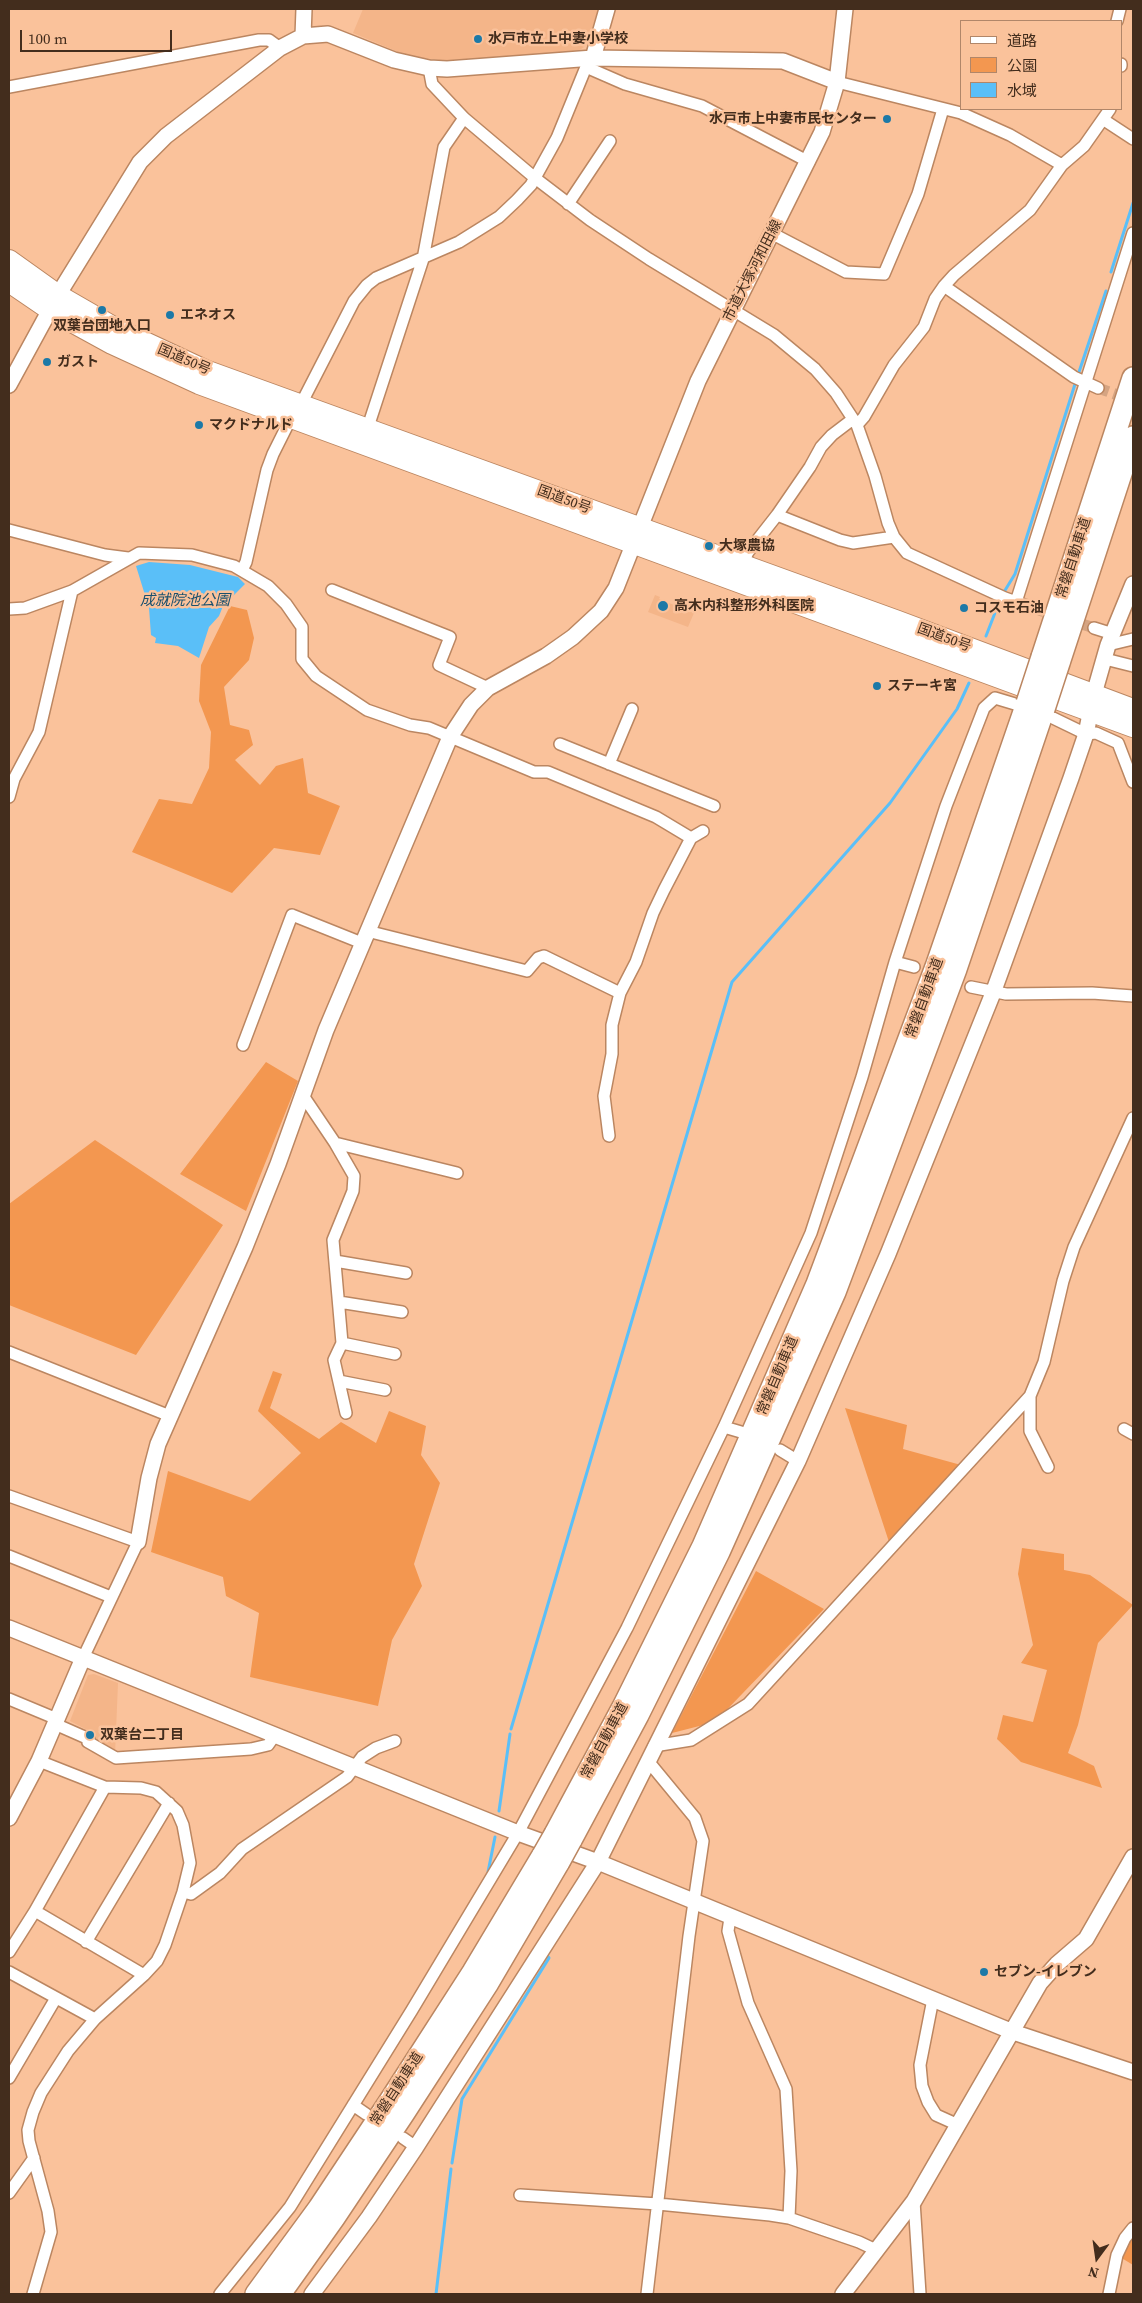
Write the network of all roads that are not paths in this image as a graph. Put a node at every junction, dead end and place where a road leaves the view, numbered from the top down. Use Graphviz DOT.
graph roads {
  1 [pos="304,9"];
  2 [pos="607,9"];
  3 [pos="845,9"];
  4 [pos="303,36"];
  5 [pos="280,48"];
  6 [pos="588,61"];
  7 [pos="428,68"];
  8 [pos="837,82"];
  9 [pos="9,87"];
  10 [pos="943,109"];
  11 [pos="1109,110"];
  12 [pos="464,118"];
  13 [pos="1104,120"];
  14 [pos="1133,139"];
  15 [pos="610,141"];
  16 [pos="809,162"];
  17 [pos="1062,165"];
  18 [pos="535,178"];
  19 [pos="568,204"];
  20 [pos="1133,233"];
  21 [pos="775,235"];
  22 [pos="423,259"];
  23 [pos="9,260"];
  24 [pos="9,282"];
  25 [pos="944,286"];
  26 [pos="54,302"];
  27 [pos="733,309"];
  28 [pos="1133,378"];
  29 [pos="1086,383"];
  30 [pos="9,385"];
  31 [pos="1098,388"];
  32 [pos="296,412"];
  33 [pos="855,422"];
  34 [pos="367,430"];
  35 [pos="1131,443"];
  36 [pos="777,515"];
  37 [pos="9,530"];
  38 [pos="637,536"];
  39 [pos="894,536"];
  40 [pos="128,558"];
  41 [pos="742,565"];
  42 [pos="242,570"];
  43 [pos="1133,584"];
  44 [pos="332,590"];
  45 [pos="72,591"];
  46 [pos="1016,602"];
  47 [pos="1033,608"];
  48 [pos="9,610"];
  49 [pos="1094,628"];
  50 [pos="1133,639"];
  51 [pos="1109,646"];
  52 [pos="1050,660"];
  53 [pos="1133,666"];
  54 [pos="488,688"];
  55 [pos="1092,702"];
  56 [pos="1035,708"];
  57 [pos="632,709"];
  58 [pos="1133,709"];
  59 [pos="1133,727"];
  60 [pos="1086,734"];
  61 [pos="450,737"];
  62 [pos="560,744"];
  63 [pos="609,764"];
  64 [pos="1133,782"];
  65 [pos="9,797"];
  66 [pos="714,806"];
  67 [pos="702,831"];
  68 [pos="692,838"];
  69 [pos="365,937"];
  70 [pos="894,962"];
  71 [pos="914,967"];
  72 [pos="971,987"];
  73 [pos="620,993"];
  74 [pos="993,993"];
  75 [pos="1133,996"];
  76 [pos="243,1045"];
  77 [pos="302,1094"];
  78 [pos="1133,1118"];
  79 [pos="609,1136"];
  80 [pos="335,1142"];
  81 [pos="458,1173"];
  82 [pos="335,1261"];
  83 [pos="406,1273"];
  84 [pos="339,1302"];
  85 [pos="402,1312"];
  86 [pos="342,1343"];
  87 [pos="9,1352"];
  88 [pos="395,1354"];
  89 [pos="339,1381"];
  90 [pos="386,1390"];
  91 [pos="1030,1396"];
  92 [pos="346,1413"];
  93 [pos="170,1416"];
  94 [pos="724,1427"];
  95 [pos="740,1432"];
  96 [pos="780,1450"];
  97 [pos="798,1461"];
  98 [pos="1048,1467"];
  99 [pos="9,1496"];
  100 [pos="138,1542"];
  101 [pos="9,1556"];
  102 [pos="111,1597"];
  103 [pos="9,1628"];
  104 [pos="83,1658"];
  105 [pos="9,1700"];
  106 [pos="56,1721"];
  107 [pos="275,1735"];
  108 [pos="395,1742"];
  109 [pos="654,1746"];
  110 [pos="39,1761"];
  111 [pos="648,1761"];
  112 [pos="354,1766"];
  113 [pos="105,1787"];
  114 [pos="169,1803"];
  115 [pos="9,1818"];
  116 [pos="518,1833"];
  117 [pos="1133,1857"];
  118 [pos="551,1859"];
  119 [pos="598,1862"];
  120 [pos="184,1892"];
  121 [pos="695,1903"];
  122 [pos="35,1911"];
  123 [pos="730,1918"];
  124 [pos="86,1942"];
  125 [pos="9,1952"];
  126 [pos="9,1972"];
  127 [pos="144,1975"];
  128 [pos="56,1998"];
  129 [pos="933,2000"];
  130 [pos="95,2019"];
  131 [pos="1013,2032"];
  132 [pos="1133,2072"];
  133 [pos="9,2078"];
  134 [pos="353,2105"];
  135 [pos="366,2114"];
  136 [pos="956,2124"];
  137 [pos="403,2138"];
  138 [pos="416,2147"];
  139 [pos="34,2158"];
  140 [pos="9,2193"];
  141 [pos="520,2195"];
  142 [pos="914,2200"];
  143 [pos="658,2204"];
  144 [pos="789,2218"];
  145 [pos="1133,2228"];
  146 [pos="876,2250"];
  147 [pos="34,2294"];
  148 [pos="220,2294"];
  149 [pos="256,2294"];
  150 [pos="280,2294"];
  151 [pos="312,2294"];
  152 [pos="647,2294"];
  153 [pos="842,2294"];
  154 [pos="920,2294"];
  155 [pos="1109,2294"];
  1 -- 4 [label="street"];
  2 -- 6 [label="street"];
  3 -- 8 [label="street, 市道大塚河和田線"];
  4 -- 5 [label="street"];
  4 -- 7 [label="street"];
  5 -- 9 [label="street"];
  5 -- 26 [label="street"];
  6 -- 7 [label="street"];
  6 -- 8 [label="street"];
  6 -- 16 [label="street"];
  6 -- 18 [label="street"];
  7 -- 12 [label="street"];
  8 -- 10 [label="street"];
  8 -- 16 [label="street, 市道大塚河和田線"];
  10 -- 17 [label="street"];
  10 -- 21 [label="street"];
  11 -- 13 [label="street"];
  12 -- 18 [label="street"];
  12 -- 22 [label="street"];
  13 -- 14 [label="street"];
  13 -- 17 [label="street"];
  15 -- 19 [label="street"];
  16 -- 27 [label="street, 市道大塚河和田線"];
  17 -- 25 [label="street"];
  18 -- 19 [label="street"];
  18 -- 22 [label="street"];
  19 -- 27 [label="street"];
  20 -- 29 [label="street"];
  22 -- 32 [label="street"];
  22 -- 34 [label="street"];
  23 -- 26 [label="highway, 国道50号"];
  24 -- 26 [label="highway, 国道50号"];
  25 -- 29 [label="street"];
  25 -- 33 [label="street"];
  26 -- 30 [label="street"];
  26 -- 32 [label="highway, 国道50号"];
  27 -- 33 [label="street"];
  27 -- 38 [label="street, 市道大塚河和田線"];
  28 -- 52 [label="highway, 常磐自動車道"];
  29 -- 31 [label="street"];
  29 -- 46 [label="street"];
  32 -- 34 [label="highway, 国道50号"];
  32 -- 38 [label="highway, 国道50号"];
  32 -- 42 [label="street"];
  33 -- 36 [label="street"];
  33 -- 39 [label="street"];
  34 -- 38 [label="highway, 国道50号"];
  35 -- 52 [label="highway, 常磐自動車道"];
  36 -- 39 [label="street"];
  36 -- 41 [label="street"];
  37 -- 40 [label="street"];
  38 -- 41 [label="highway, 国道50号"];
  38 -- 54 [label="street, 市道大塚河和田線"];
  38 -- 55 [label="highway, 国道50号"];
  39 -- 46 [label="street"];
  40 -- 42 [label="street"];
  40 -- 45 [label="street"];
  41 -- 55 [label="highway, 国道50号"];
  42 -- 61 [label="street"];
  43 -- 51 [label="street"];
  44 -- 54 [label="street"];
  45 -- 48 [label="street"];
  45 -- 65 [label="street"];
  46 -- 47 [label="street"];
  49 -- 51 [label="street"];
  50 -- 51 [label="street"];
  51 -- 53 [label="street"];
  51 -- 55 [label="street"];
  52 -- 56 [label="highway, 常磐自動車道, bridge"];
  54 -- 61 [label="street, 市道大塚河和田線"];
  55 -- 58 [label="highway, 国道50号"];
  55 -- 59 [label="highway, 国道50号"];
  55 -- 60 [label="street"];
  56 -- 60 [label="street"];
  56 -- 70 [label="street"];
  56 -- 118 [label="highway, 常磐自動車道, bridge"];
  57 -- 63 [label="street"];
  60 -- 64 [label="street"];
  60 -- 74 [label="street"];
  61 -- 68 [label="street"];
  61 -- 69 [label="street, 市道大塚河和田線"];
  62 -- 63 [label="street"];
  63 -- 66 [label="street"];
  67 -- 68 [label="street"];
  68 -- 73 [label="street"];
  69 -- 73 [label="street"];
  69 -- 76 [label="street"];
  69 -- 77 [label="street, 市道大塚河和田線"];
  70 -- 71 [label="street"];
  70 -- 94 [label="street"];
  72 -- 74 [label="street"];
  73 -- 79 [label="street"];
  74 -- 75 [label="street"];
  74 -- 97 [label="street"];
  77 -- 80 [label="street"];
  77 -- 93 [label="street, 市道大塚河和田線"];
  78 -- 91 [label="street"];
  80 -- 81 [label="street"];
  80 -- 82 [label="street"];
  82 -- 83 [label="street"];
  82 -- 84 [label="street"];
  84 -- 85 [label="street"];
  84 -- 86 [label="street"];
  86 -- 88 [label="street"];
  86 -- 89 [label="street"];
  87 -- 93 [label="street"];
  89 -- 90 [label="street"];
  89 -- 92 [label="street"];
  91 -- 98 [label="street"];
  91 -- 109 [label="street"];
  93 -- 100 [label="street, 市道大塚河和田線"];
  94 -- 95 [label="street"];
  94 -- 116 [label="street"];
  96 -- 97 [label="street"];
  97 -- 109 [label="street"];
  99 -- 100 [label="street"];
  100 -- 102 [label="street"];
  101 -- 102 [label="street"];
  102 -- 104 [label="street"];
  103 -- 104 [label="street"];
  104 -- 106 [label="street"];
  104 -- 107 [label="street"];
  105 -- 106 [label="street"];
  106 -- 107 [label="street"];
  106 -- 110 [label="street"];
  107 -- 112 [label="street"];
  108 -- 112 [label="street"];
  109 -- 111 [label="street"];
  110 -- 113 [label="street"];
  110 -- 115 [label="street"];
  111 -- 119 [label="street"];
  111 -- 121 [label="street"];
  112 -- 116 [label="street"];
  112 -- 120 [label="street"];
  113 -- 114 [label="street"];
  113 -- 122 [label="street"];
  114 -- 120 [label="street"];
  114 -- 124 [label="street"];
  116 -- 119 [label="street"];
  116 -- 134 [label="street"];
  117 -- 131 [label="street"];
  118 -- 149 [label="highway, 常磐自動車道"];
  118 -- 150 [label="highway, 常磐自動車道"];
  119 -- 121 [label="street"];
  119 -- 138 [label="street"];
  120 -- 127 [label="street"];
  121 -- 123 [label="street"];
  121 -- 143 [label="street"];
  122 -- 124 [label="street"];
  122 -- 125 [label="street"];
  123 -- 129 [label="street"];
  123 -- 144 [label="street"];
  124 -- 127 [label="street"];
  126 -- 128 [label="street"];
  127 -- 130 [label="street"];
  128 -- 130 [label="street"];
  128 -- 133 [label="street"];
  129 -- 131 [label="street"];
  129 -- 136 [label="street"];
  130 -- 139 [label="street"];
  131 -- 132 [label="street"];
  131 -- 136 [label="street"];
  134 -- 135 [label="street"];
  134 -- 148 [label="street"];
  136 -- 142 [label="street"];
  137 -- 138 [label="street"];
  138 -- 151 [label="street"];
  139 -- 140 [label="street"];
  139 -- 147 [label="street"];
  141 -- 143 [label="street"];
  142 -- 146 [label="street"];
  142 -- 154 [label="street"];
  143 -- 144 [label="street"];
  143 -- 152 [label="street"];
  144 -- 146 [label="street"];
  145 -- 155 [label="street"];
  146 -- 153 [label="street"];
}
